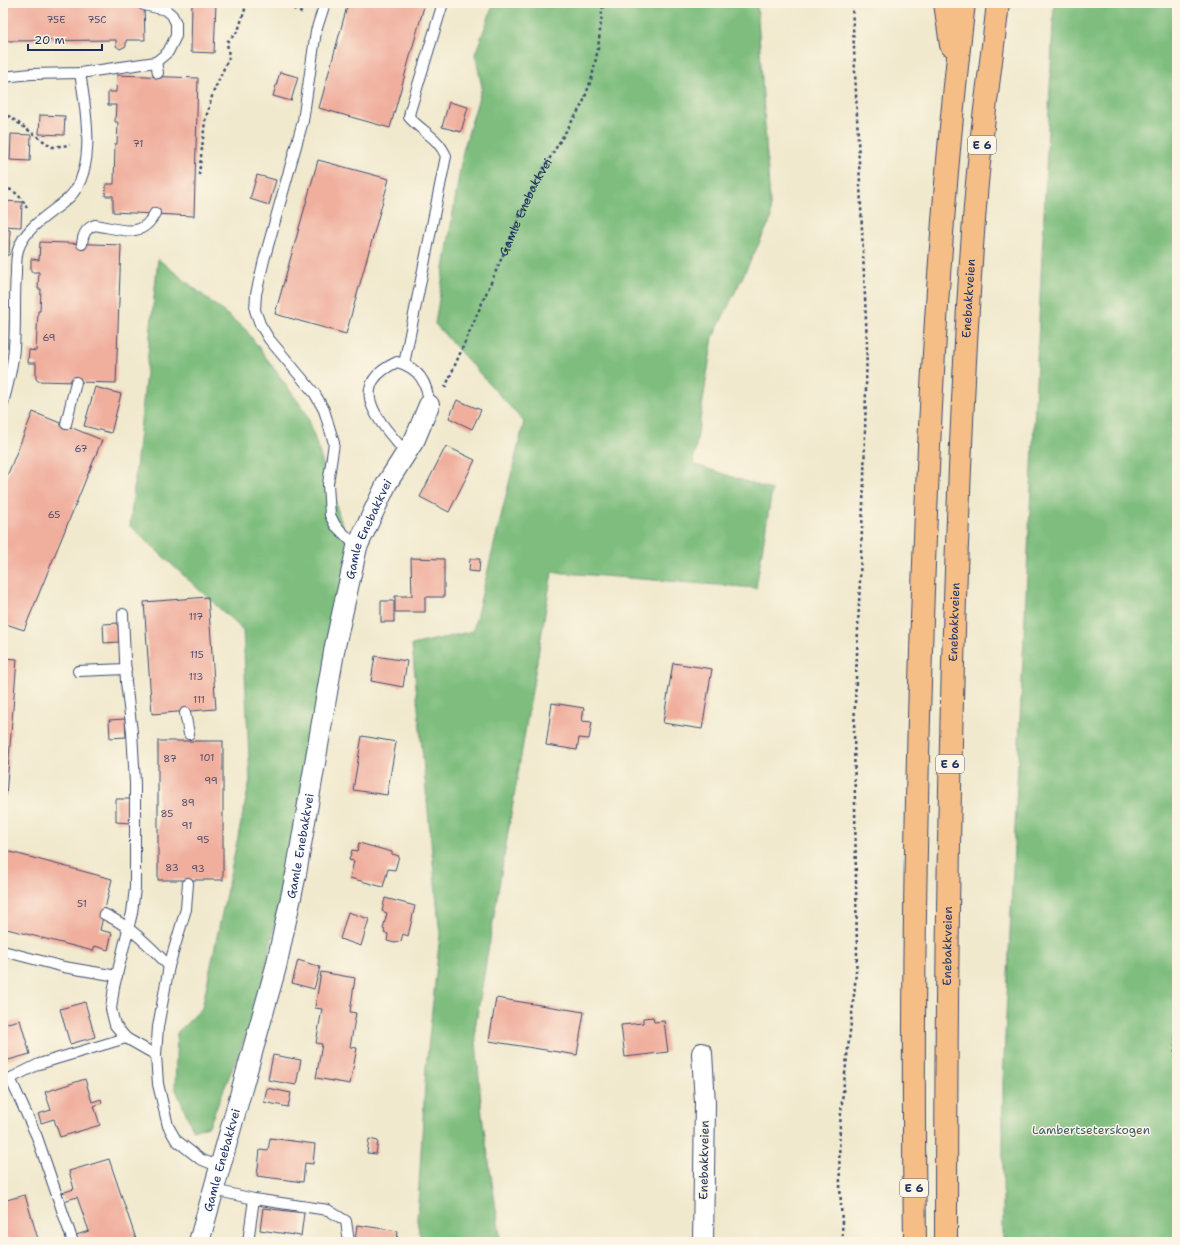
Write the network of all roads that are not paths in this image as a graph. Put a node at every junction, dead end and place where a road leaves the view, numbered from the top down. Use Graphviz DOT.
graph roads {
  1 [pos="325,3"];
  2 [pos="443,3"];
  3 [pos="945,3"];
  4 [pos="964,3"];
  5 [pos="998,3"];
  6 [pos="144,5"];
  7 [pos="156,62"];
  8 [pos="80,73"];
  9 [pos="158,73"];
  10 [pos="955,76"];
  11 [pos="3,77"];
  12 [pos="155,213"];
  13 [pos="82,244"];
  14 [pos="404,364"];
  15 [pos="76,382"];
  16 [pos="3,404"];
  17 [pos="429,405"];
  18 [pos="66,424"];
  19 [pos="406,453"];
  20 [pos="357,547"];
  21 [pos="123,614"];
  22 [pos="126,669"];
  23 [pos="78,671"];
  24 [pos="185,713"];
  25 [pos="189,734"];
  26 [pos="188,883"];
  27 [pos="104,914"];
  28 [pos="129,929"];
  29 [pos="3,951"];
  30 [pos="169,966"];
  31 [pos="117,976"];
  32 [pos="126,1038"];
  33 [pos="702,1053"];
  34 [pos="156,1055"];
  35 [pos="7,1080"];
  36 [pos="220,1167"];
  37 [pos="214,1190"];
  38 [pos="254,1200"];
  39 [pos="73,1242"];
  40 [pos="199,1242"];
  41 [pos="248,1242"];
  42 [pos="350,1242"];
  43 [pos="703,1242"];
  44 [pos="915,1242"];
  45 [pos="946,1242"];
  1 -- 20 [label="lane"];
  2 -- 14 [label="lane"];
  3 -- 10 [label="highway, E 6"];
  4 -- 10 [label="highway, E 6"];
  5 -- 45 [label="highway, Enebakkveien / E 6"];
  6 -- 7 [label="lane"];
  7 -- 8 [label="lane"];
  7 -- 9 [label="lane"];
  8 -- 11 [label="lane"];
  8 -- 16 [label="lane"];
  10 -- 44 [label="highway, E 6"];
  12 -- 13 [label="lane"];
  14 -- 17 [label="lane"];
  14 -- 19 [label="lane"];
  15 -- 18 [label="lane"];
  17 -- 19 [label="street, Gamle Enebakkvei"];
  19 -- 20 [label="street, Gamle Enebakkvei"];
  20 -- 36 [label="street, Gamle Enebakkvei"];
  21 -- 22 [label="lane"];
  22 -- 23 [label="lane"];
  22 -- 28 [label="lane"];
  24 -- 25 [label="lane"];
  26 -- 30 [label="lane"];
  27 -- 28 [label="lane"];
  28 -- 30 [label="lane"];
  28 -- 31 [label="lane"];
  29 -- 31 [label="lane"];
  30 -- 34 [label="lane"];
  31 -- 32 [label="lane"];
  32 -- 34 [label="lane"];
  32 -- 35 [label="lane"];
  33 -- 43 [label="street, Enebakkveien"];
  34 -- 36 [label="lane"];
  35 -- 39 [label="lane"];
  36 -- 37 [label="street, Gamle Enebakkvei"];
  37 -- 38 [label="lane"];
  37 -- 40 [label="street, Gamle Enebakkvei"];
  38 -- 41 [label="lane"];
  38 -- 42 [label="lane"];
}
